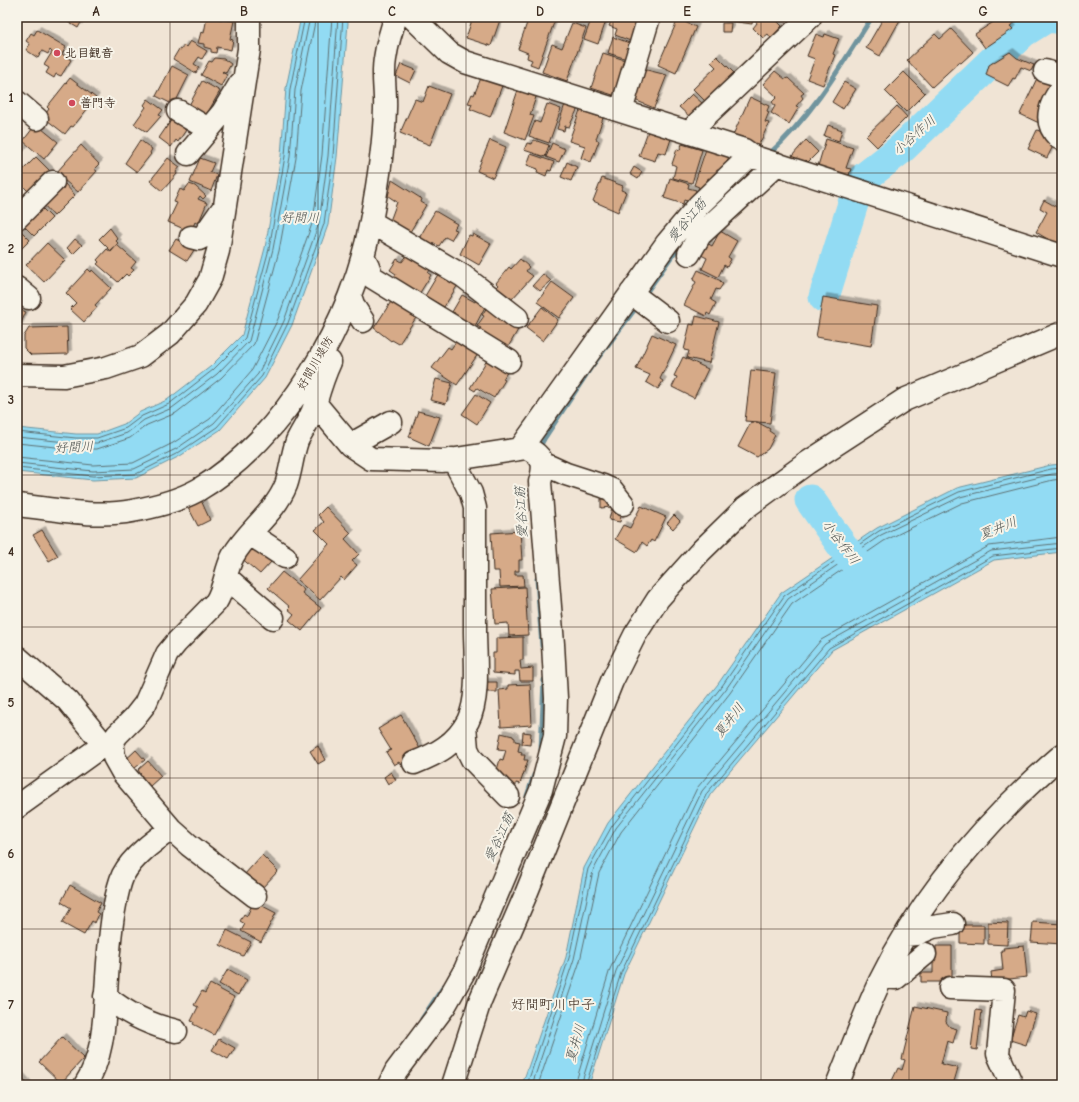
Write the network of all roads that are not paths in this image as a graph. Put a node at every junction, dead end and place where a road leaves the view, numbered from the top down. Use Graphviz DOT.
graph roads {
  1 [pos="249,17"];
  2 [pos="396,17"];
  3 [pos="412,17"];
  4 [pos="649,17"];
  5 [pos="810,17"];
  6 [pos="245,76"];
  7 [pos="1062,88"];
  8 [pos="17,102"];
  9 [pos="178,111"];
  10 [pos="621,111"];
  11 [pos="38,119"];
  12 [pos="208,129"];
  13 [pos="690,133"];
  14 [pos="1059,138"];
  15 [pos="188,154"];
  16 [pos="752,156"];
  17 [pos="776,164"];
  18 [pos="53,182"];
  19 [pos="21,205"];
  20 [pos="225,207"];
  21 [pos="371,222"];
  22 [pos="191,237"];
  23 [pos="689,254"];
  24 [pos="362,256"];
  25 [pos="1062,256"];
  26 [pos="350,296"];
  27 [pos="639,299"];
  28 [pos="517,318"];
  29 [pos="363,321"];
  30 [pos="668,321"];
  31 [pos="338,322"];
  32 [pos="1062,333"];
  33 [pos="508,361"];
  34 [pos="17,375"];
  35 [pos="315,403"];
  36 [pos="392,422"];
  37 [pos="350,445"];
  38 [pos="524,446"];
  39 [pos="453,459"];
  40 [pos="544,464"];
  41 [pos="623,504"];
  42 [pos="17,505"];
  43 [pos="250,534"];
  44 [pos="285,557"];
  45 [pos="226,577"];
  46 [pos="272,618"];
  47 [pos="17,657"];
  48 [pos="556,689"];
  49 [pos="465,726"];
  50 [pos="108,744"];
  51 [pos="1062,755"];
  52 [pos="580,761"];
  53 [pos="414,763"];
  54 [pos="508,796"];
  55 [pos="17,807"];
  56 [pos="171,829"];
  57 [pos="255,896"];
  58 [pos="953,924"];
  59 [pos="906,935"];
  60 [pos="925,954"];
  61 [pos="883,977"];
  62 [pos="950,988"];
  63 [pos="106,996"];
  64 [pos="176,1031"];
  65 [pos="88,1084"];
  66 [pos="389,1085"];
  67 [pos="453,1085"];
  68 [pos="837,1085"];
  69 [pos="1012,1085"];
  1 -- 6 [label="street"];
  2 -- 21 [label="street, 好間川堤防"];
  3 -- 10 [label="street"];
  4 -- 10 [label="street"];
  5 -- 13 [label="street"];
  6 -- 12 [label="street"];
  6 -- 20 [label="street"];
  7 -- 14 [label="street"];
  8 -- 11 [label="street"];
  9 -- 12 [label="street"];
  10 -- 13 [label="street"];
  12 -- 15 [label="street"];
  13 -- 16 [label="street"];
  16 -- 17 [label="street"];
  16 -- 27 [label="street"];
  17 -- 23 [label="street"];
  17 -- 25 [label="street"];
  18 -- 19 [label="street"];
  20 -- 22 [label="street"];
  20 -- 34 [label="street"];
  21 -- 24 [label="street, 好間川堤防"];
  21 -- 28 [label="street"];
  24 -- 26 [label="street, 好間川堤防"];
  24 -- 33 [label="street"];
  26 -- 29 [label="street"];
  26 -- 31 [label="street, 好間川堤防"];
  27 -- 30 [label="street"];
  27 -- 38 [label="street"];
  31 -- 35 [label="street"];
  31 -- 42 [label="street, 好間川堤防"];
  32 -- 52 [label="street"];
  35 -- 37 [label="street"];
  35 -- 43 [label="street"];
  36 -- 37 [label="street"];
  37 -- 39 [label="street"];
  38 -- 39 [label="street"];
  38 -- 40 [label="street"];
  39 -- 49 [label="street"];
  40 -- 41 [label="street"];
  40 -- 48 [label="street"];
  43 -- 44 [label="street"];
  43 -- 45 [label="street"];
  45 -- 46 [label="street"];
  45 -- 50 [label="street"];
  47 -- 50 [label="street"];
  48 -- 52 [label="street"];
  48 -- 66 [label="street"];
  49 -- 53 [label="street"];
  49 -- 54 [label="street"];
  50 -- 55 [label="street"];
  50 -- 56 [label="street"];
  51 -- 59 [label="street"];
  52 -- 67 [label="street"];
  56 -- 57 [label="street"];
  56 -- 63 [label="street"];
  58 -- 59 [label="street"];
  59 -- 61 [label="street"];
  60 -- 61 [label="street"];
  61 -- 68 [label="street"];
  62 -- 69 [label="street"];
  63 -- 64 [label="street"];
  63 -- 65 [label="street"];
}
